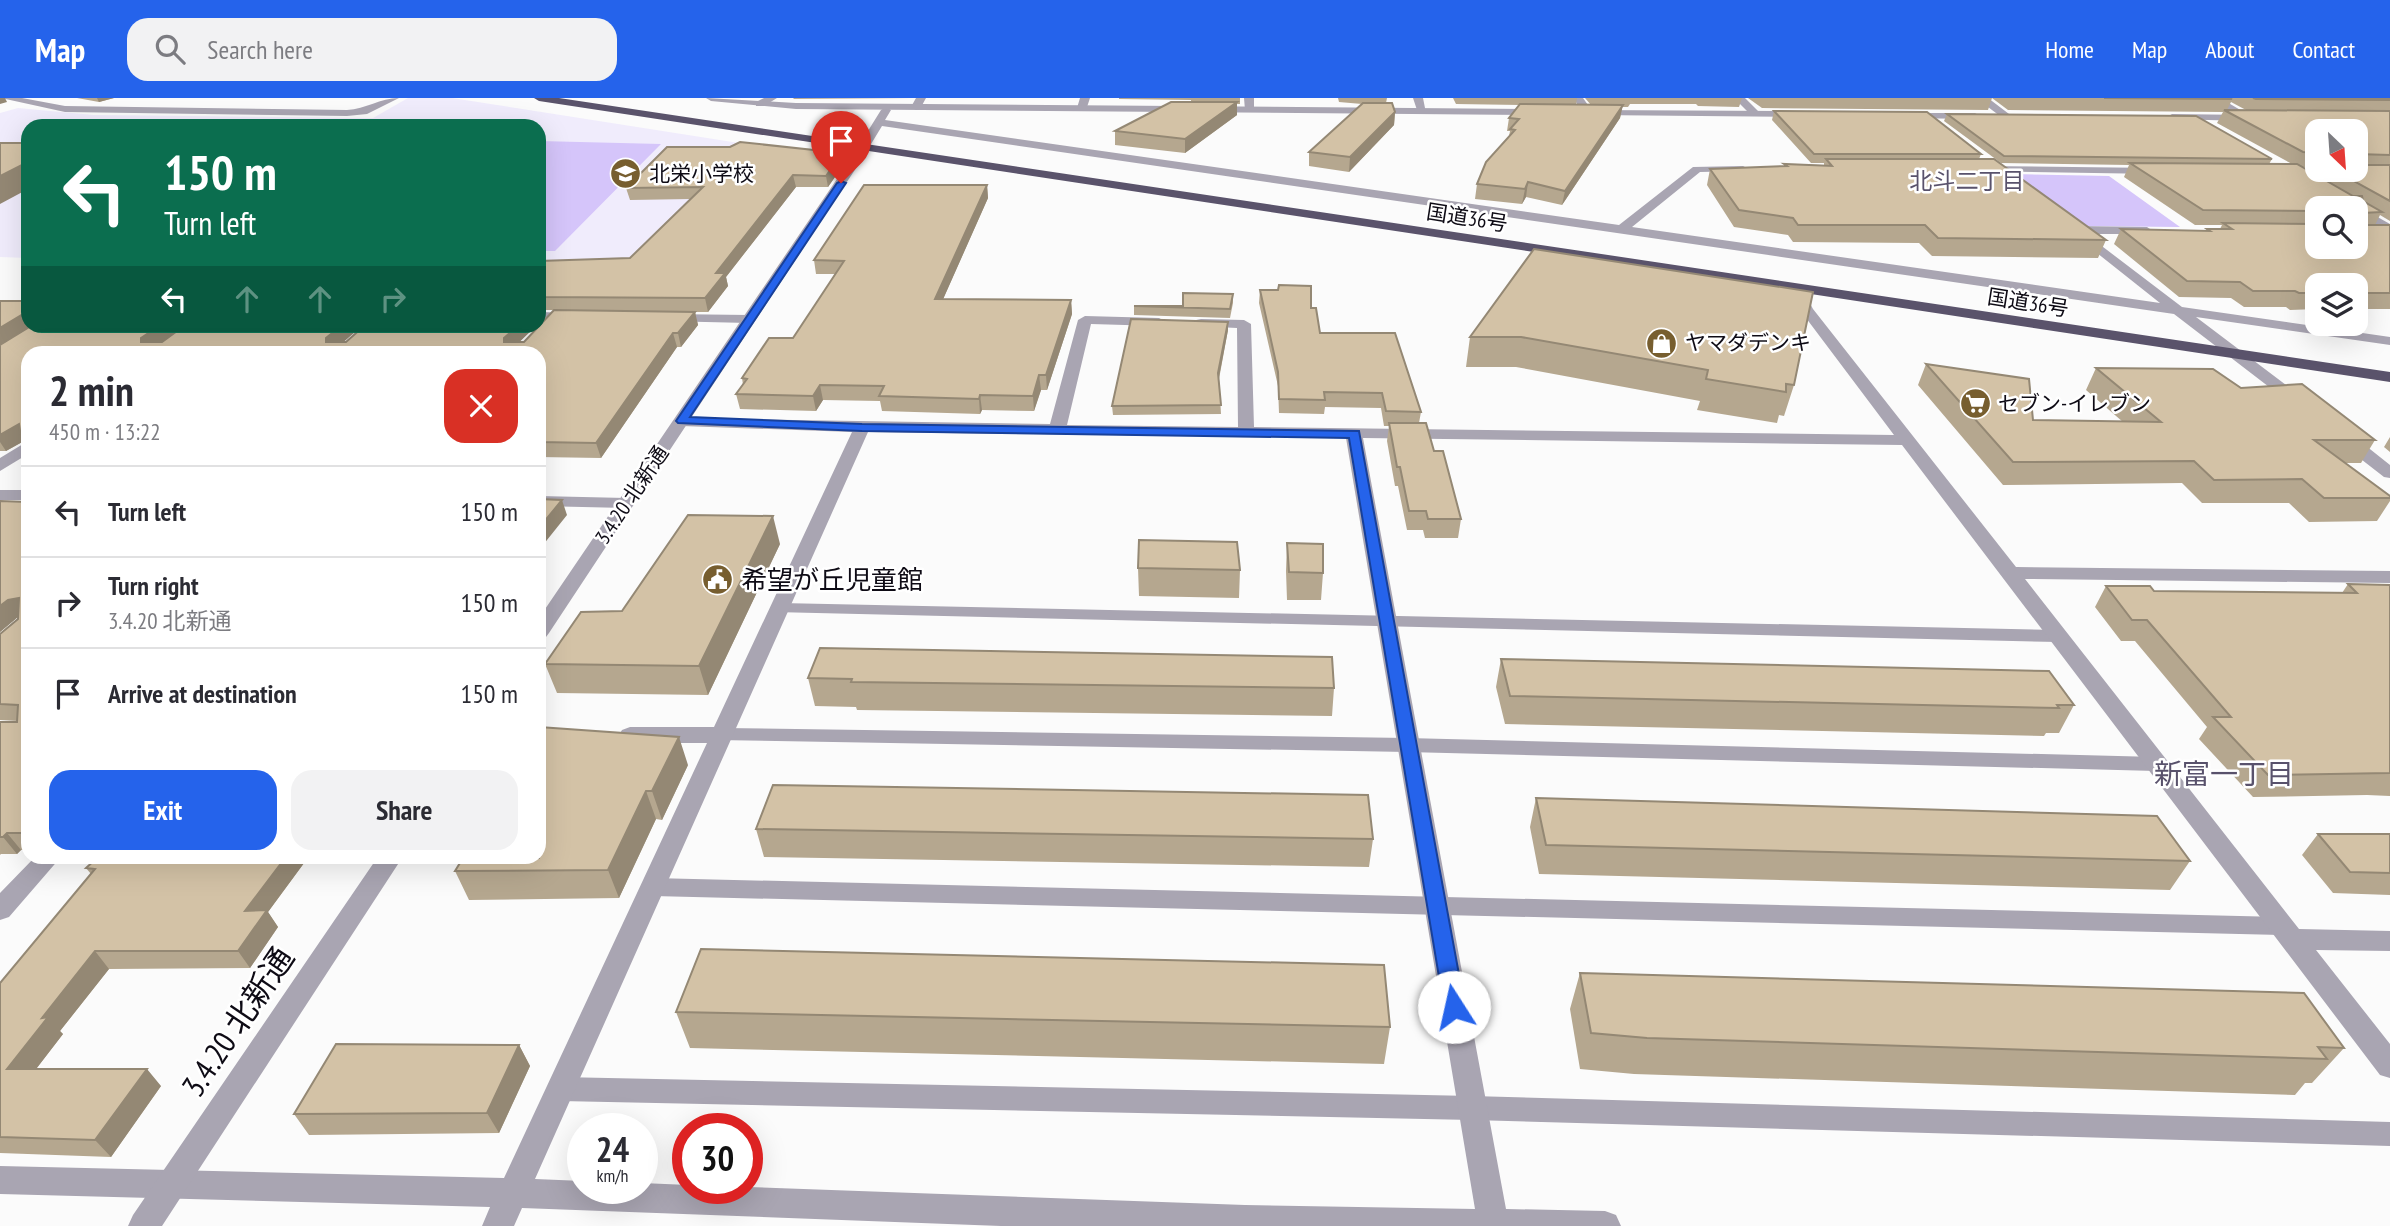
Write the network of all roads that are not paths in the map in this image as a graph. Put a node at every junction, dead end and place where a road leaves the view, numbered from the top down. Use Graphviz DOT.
graph roads {
  1 [pos="6,98"];
  2 [pos="394,98"];
  3 [pos="539,98"];
  4 [pos="712,98"];
  5 [pos="772,98"];
  6 [pos="1418,98"];
  7 [pos="1578,98"];
  8 [pos="1739,98"];
  9 [pos="1981,98"];
  10 [pos="2212,98"];
  11 [pos="918,102"];
  12 [pos="1083,103"];
  13 [pos="760,104"];
  14 [pos="1250,104"];
  15 [pos="888,106"];
  16 [pos="1422,111"];
  17 [pos="1548,112"];
  18 [pos="1575,112"];
  19 [pos="1588,112"];
  20 [pos="1756,114"];
  21 [pos="1811,114"];
  22 [pos="1894,115"];
  23 [pos="1928,116"];
  24 [pos="2008,117"];
  25 [pos="2021,117"];
  26 [pos="2156,117"];
  27 [pos="2197,118"];
  28 [pos="2249,118"];
  29 [pos="2262,118"];
  30 [pos="879,122"];
  31 [pos="1947,131"];
  32 [pos="2221,131"];
  33 [pos="864,147"];
  34 [pos="1977,154"];
  35 [pos="1752,169"];
  36 [pos="1969,169"];
  37 [pos="1996,169"];
  38 [pos="2280,170"];
  39 [pos="2171,172"];
  40 [pos="2293,173"];
  41 [pos="2390,174"];
  42 [pos="2015,184"];
  43 [pos="2313,185"];
  44 [pos="2368,218"];
  45 [pos="1622,229"];
  46 [pos="2155,231"];
  47 [pos="2390,232"];
  48 [pos="2368,234"];
  49 [pos="1795,287"];
  50 [pos="2175,309"];
  51 [pos="546,317"];
  52 [pos="592,317"];
  53 [pos="657,318"];
  54 [pos="749,318"];
  55 [pos="2390,341"];
  56 [pos="2237,354"];
  57 [pos="2390,377"];
  58 [pos="2314,414"];
  59 [pos="682,421"];
  60 [pos="862,427"];
  61 [pos="1057,430"];
  62 [pos="2335,431"];
  63 [pos="1246,433"];
  64 [pos="1354,434"];
  65 [pos="1907,440"];
  66 [pos="21,451"];
  67 [pos="0,466"];
  68 [pos="2390,473"];
  69 [pos="0,495"];
  70 [pos="21,495"];
  71 [pos="546,501"];
  72 [pos="626,503"];
  73 [pos="2009,573"];
  74 [pos="2390,577"];
  75 [pos="780,608"];
  76 [pos="1385,621"];
  77 [pos="546,623"];
  78 [pos="2058,636"];
  79 [pos="605,735"];
  80 [pos="723,735"];
  81 [pos="1407,745"];
  82 [pos="2156,764"];
  83 [pos="42,864"];
  84 [pos="386,864"];
  85 [pos="653,887"];
  86 [pos="1436,905"];
  87 [pos="0,910"];
  88 [pos="2286,932"];
  89 [pos="2390,941"];
  90 [pos="2390,1066"];
  91 [pos="560,1088"];
  92 [pos="1472,1108"];
  93 [pos="2390,1134"];
  94 [pos="0,1180"];
  95 [pos="173,1183"];
  96 [pos="513,1193"];
  97 [pos="1245,1223"];
  98 [pos="1493,1223"];
  99 [pos="144,1226"];
  100 [pos="498,1226"];
  101 [pos="1605,1226"];
  1 -- 2 [label="street"];
  3 -- 33 [label="highway, 国道36号"];
  4 -- 13 [label="street"];
  5 -- 13 [label="street"];
  6 -- 16 [label="street"];
  7 -- 19 [label="street"];
  8 -- 20 [label="street"];
  9 -- 24 [label="street"];
  10 -- 28 [label="street"];
  11 -- 12 [label="street"];
  11 -- 15 [label="street"];
  12 -- 14 [label="street"];
  13 -- 15 [label="street"];
  14 -- 16 [label="street"];
  15 -- 30 [label="street, 3.4.20 北新通"];
  16 -- 17 [label="street"];
  18 -- 19 [label="street"];
  19 -- 20 [label="street"];
  20 -- 21 [label="street"];
  22 -- 23 [label="street"];
  23 -- 24 [label="street"];
  23 -- 31 [label="street"];
  24 -- 25 [label="street"];
  26 -- 27 [label="street"];
  27 -- 28 [label="street"];
  27 -- 32 [label="street"];
  28 -- 29 [label="street"];
  30 -- 33 [label="street, 3.4.20 北新通"];
  30 -- 45 [label="street"];
  33 -- 49 [label="highway, 国道36号"];
  33 -- 54 [label="street, 3.4.20 北新通"];
  34 -- 37 [label="street"];
  35 -- 45 [label="street"];
  36 -- 37 [label="street"];
  37 -- 39 [label="street"];
  37 -- 42 [label="street"];
  38 -- 40 [label="street"];
  40 -- 41 [label="street"];
  40 -- 43 [label="street"];
  44 -- 47 [label="street"];
  45 -- 50 [label="street"];
  46 -- 50 [label="street"];
  47 -- 48 [label="street"];
  49 -- 56 [label="highway, 国道36号"];
  49 -- 65 [label="street"];
  50 -- 55 [label="street"];
  50 -- 56 [label="street"];
  51 -- 52 [label="street"];
  53 -- 54 [label="street"];
  54 -- 59 [label="street, 3.4.20 北新通"];
  56 -- 57 [label="highway, 国道36号"];
  56 -- 58 [label="street"];
  59 -- 60 [label="street"];
  59 -- 72 [label="street, 3.4.20 北新通"];
  60 -- 61 [label="street"];
  60 -- 75 [label="street"];
  61 -- 63 [label="street"];
  61 -- 63 [label="street"];
  62 -- 68 [label="street"];
  63 -- 64 [label="street"];
  64 -- 65 [label="street"];
  64 -- 76 [label="street"];
  65 -- 73 [label="street"];
  66 -- 67 [label="street"];
  69 -- 70 [label="street"];
  71 -- 72 [label="street"];
  72 -- 77 [label="street, 3.4.20 北新通"];
  73 -- 74 [label="street"];
  73 -- 78 [label="street"];
  75 -- 76 [label="lane"];
  75 -- 80 [label="street"];
  76 -- 78 [label="lane"];
  76 -- 81 [label="street"];
  78 -- 82 [label="street"];
  79 -- 80 [label="street"];
  80 -- 81 [label="lane"];
  80 -- 85 [label="street"];
  81 -- 82 [label="lane"];
  81 -- 86 [label="street"];
  82 -- 88 [label="street"];
  83 -- 87 [label="street"];
  84 -- 95 [label="street, 3.4.20 北新通"];
  85 -- 86 [label="lane"];
  85 -- 91 [label="street"];
  86 -- 88 [label="lane"];
  86 -- 92 [label="street"];
  88 -- 89 [label="street"];
  88 -- 90 [label="street"];
  91 -- 92 [label="lane"];
  91 -- 96 [label="street"];
  92 -- 93 [label="lane"];
  92 -- 98 [label="street"];
  94 -- 95 [label="street"];
  95 -- 96 [label="street"];
  95 -- 99 [label="street, 3.4.20 北新通"];
  96 -- 97 [label="street"];
  96 -- 100 [label="street"];
  97 -- 98 [label="street"];
  98 -- 101 [label="street"];
}
